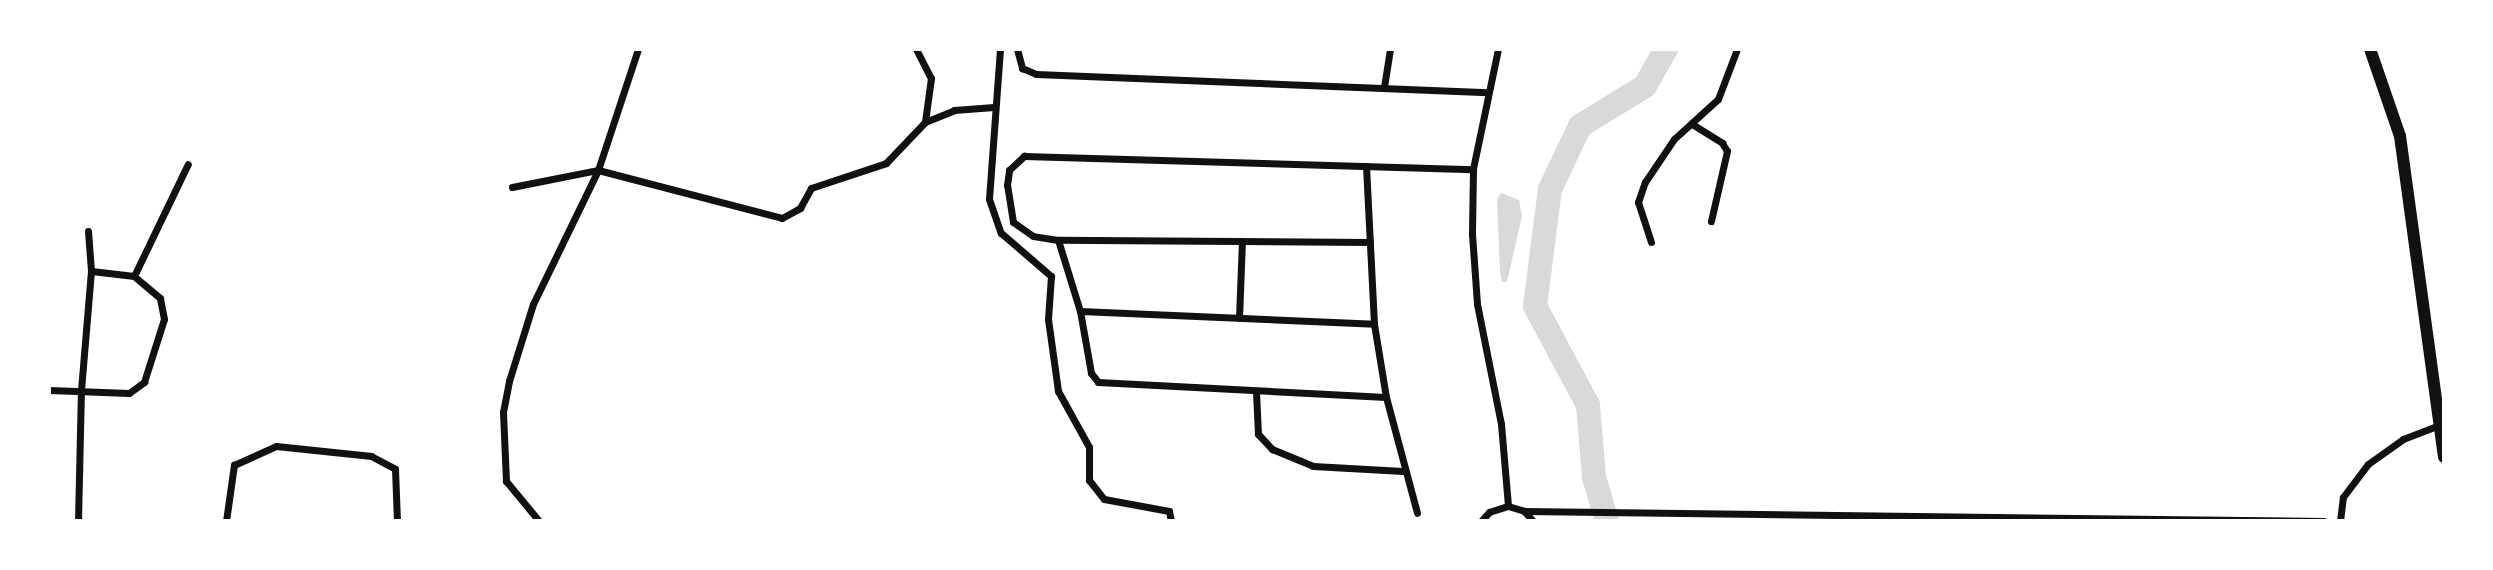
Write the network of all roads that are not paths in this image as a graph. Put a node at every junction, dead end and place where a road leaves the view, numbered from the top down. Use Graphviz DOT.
graph roads {
  1 [pos="638,49"];
  2 [pos="916,49"];
  3 [pos="1000,49"];
  4 [pos="1017,49"];
  5 [pos="1390,49"];
  6 [pos="1498,49"];
  7 [pos="1737,49"];
  8 [pos="2370,49"];
  9 [pos="1384,87"];
  10 [pos="1488,92"];
  11 [pos="994,107"];
  12 [pos="925,122"];
  13 [pos="1692,124"];
  14 [pos="188,164"];
  15 [pos="1366,166"];
  16 [pos="1473,169"];
  17 [pos="598,170"];
  18 [pos="512,187"];
  19 [pos="1711,222"];
  20 [pos="88,231"];
  21 [pos="1058,240"];
  22 [pos="1242,241"];
  23 [pos="1370,242"];
  24 [pos="1651,242"];
  25 [pos="91,271"];
  26 [pos="134,276"];
  27 [pos="1080,311"];
  28 [pos="1239,318"];
  29 [pos="1374,324"];
  30 [pos="49,390"];
  31 [pos="81,390"];
  32 [pos="1256,393"];
  33 [pos="1386,397"];
  34 [pos="2439,425"];
  35 [pos="2444,457"];
  36 [pos="1403,471"];
  37 [pos="1508,506"];
  38 [pos="1524,511"];
  39 [pos="1417,513"];
  40 [pos="78,521"];
  41 [pos="226,521"];
  42 [pos="397,521"];
  43 [pos="538,521"];
  44 [pos="1171,521"];
  45 [pos="1481,521"];
  46 [pos="1533,521"];
  47 [pos="2324,521"];
  48 [pos="2340,521"];
  1 -- 17 [label="street"];
  2 -- 12 [label="street"];
  3 -- 11 [label="street"];
  4 -- 9 [label="street"];
  5 -- 9 [label="street"];
  6 -- 10 [label="street"];
  7 -- 13 [label="street"];
  8 -- 34 [label="main road"];
  9 -- 10 [label="street"];
  10 -- 16 [label="street"];
  11 -- 12 [label="street"];
  11 -- 44 [label="street"];
  12 -- 17 [label="street"];
  13 -- 19 [label="street"];
  13 -- 24 [label="street"];
  14 -- 26 [label="street"];
  15 -- 16 [label="street"];
  15 -- 21 [label="street"];
  15 -- 23 [label="street"];
  16 -- 37 [label="street"];
  17 -- 18 [label="street"];
  17 -- 43 [label="street"];
  20 -- 25 [label="street"];
  21 -- 22 [label="street"];
  21 -- 27 [label="street"];
  22 -- 23 [label="street"];
  22 -- 28 [label="street"];
  23 -- 29 [label="street"];
  25 -- 26 [label="street"];
  25 -- 31 [label="street"];
  26 -- 31 [label="street"];
  27 -- 28 [label="street"];
  27 -- 32 [label="street"];
  28 -- 29 [label="street"];
  29 -- 33 [label="street"];
  30 -- 31 [label="street"];
  31 -- 40 [label="street"];
  32 -- 33 [label="street"];
  32 -- 36 [label="street"];
  33 -- 36 [label="street"];
  34 -- 35 [label="main road"];
  34 -- 48 [label="street"];
  36 -- 39 [label="street"];
  37 -- 38 [label="street"];
  37 -- 45 [label="street"];
  38 -- 46 [label="street"];
  38 -- 47 [label="street"];
  41 -- 42 [label="street"];
}
